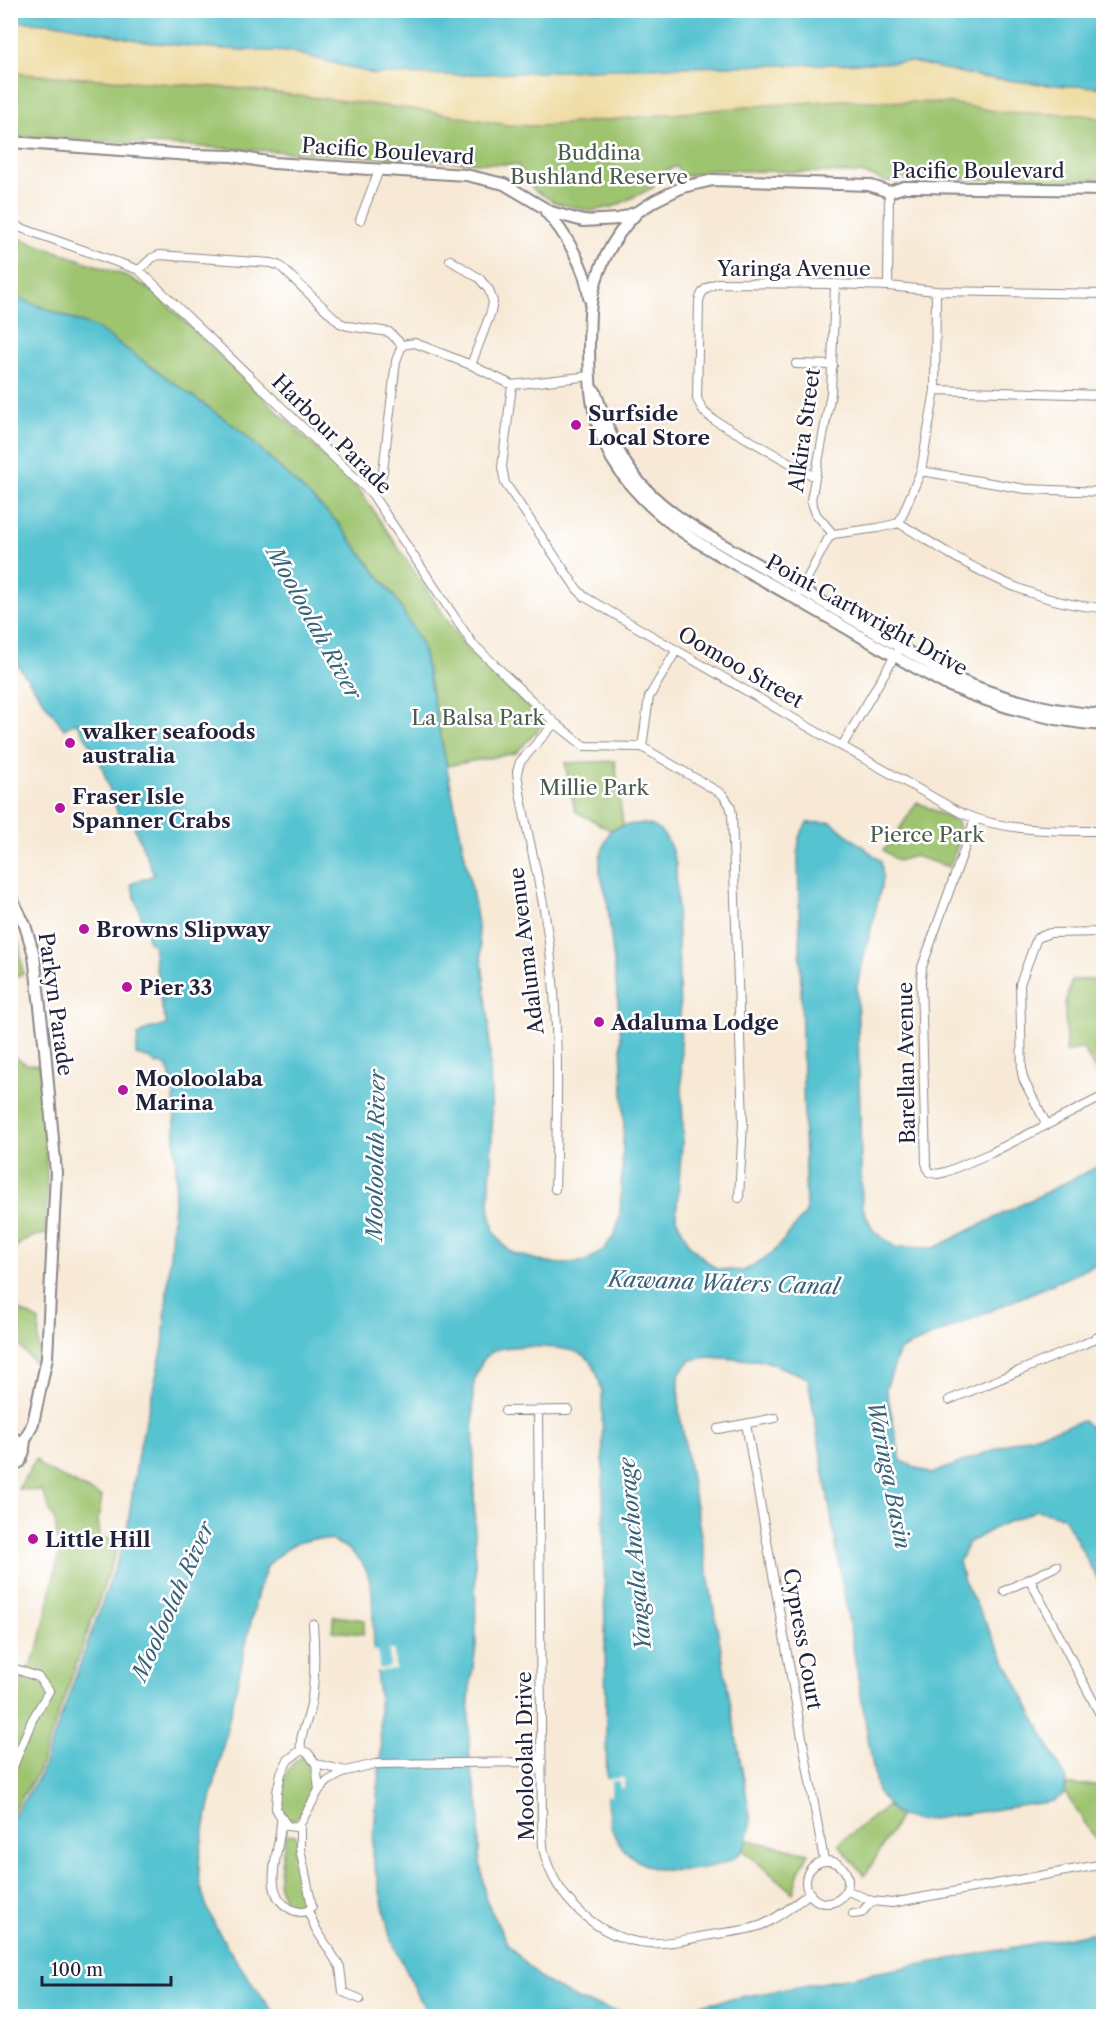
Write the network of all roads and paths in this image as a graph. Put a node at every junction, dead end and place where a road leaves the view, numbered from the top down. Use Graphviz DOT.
graph roads {
  1 [pos="10,142"];
  2 [pos="379,170"];
  3 [pos="1104,190"];
  4 [pos="889,192"];
  5 [pos="542,207"];
  6 [pos="639,211"];
  7 [pos="360,220"];
  8 [pos="10,224"];
  9 [pos="450,260"];
  10 [pos="139,270"];
  11 [pos="836,284"];
  12 [pos="888,286"];
  13 [pos="936,291"];
  14 [pos="1104,294"];
  15 [pos="590,318"];
  16 [pos="402,345"];
  17 [pos="796,364"];
  18 [pos="471,365"];
  19 [pos="832,365"];
  20 [pos="590,376"];
  21 [pos="512,385"];
  22 [pos="935,390"];
  23 [pos="1104,395"];
  24 [pos="921,471"];
  25 [pos="815,477"];
  26 [pos="1104,492"];
  27 [pos="372,494"];
  28 [pos="899,523"];
  29 [pos="833,534"];
  30 [pos="799,594"];
  31 [pos="1104,608"];
  32 [pos="676,651"];
  33 [pos="897,652"];
  34 [pos="1104,715"];
  35 [pos="555,723"];
  36 [pos="1104,725"];
  37 [pos="842,746"];
  38 [pos="642,747"];
  39 [pos="975,819"];
  40 [pos="1104,831"];
  41 [pos="10,895"];
  42 [pos="1104,932"];
  43 [pos="1104,1096"];
  44 [pos="1047,1125"];
  45 [pos="555,1189"];
  46 [pos="738,1198"];
  47 [pos="1104,1334"];
  48 [pos="949,1400"];
  49 [pos="36,1408"];
  50 [pos="568,1410"];
  51 [pos="538,1411"];
  52 [pos="505,1412"];
  53 [pos="776,1418"];
  54 [pos="746,1424"];
  55 [pos="718,1429"];
  56 [pos="11,1436"];
  57 [pos="24,1448"];
  58 [pos="12,1466"];
  59 [pos="1057,1566"];
  60 [pos="1030,1580"];
  61 [pos="1004,1591"];
  62 [pos="313,1624"];
  63 [pos="10,1667"];
  64 [pos="1104,1722"];
  65 [pos="301,1750"];
  66 [pos="542,1762"];
  67 [pos="316,1764"];
  68 [pos="346,1771"];
  69 [pos="10,1774"];
  70 [pos="319,1790"];
  71 [pos="281,1819"];
  72 [pos="300,1824"];
  73 [pos="824,1860"];
  74 [pos="1104,1864"];
  75 [pos="846,1890"];
  76 [pos="810,1893"];
  77 [pos="872,1901"];
  78 [pos="308,1911"];
  79 [pos="853,1914"];
  80 [pos="360,1999"];
  1 -- 2 [label="street, Pacific Boulevard"];
  2 -- 5 [label="street, Pacific Boulevard"];
  2 -- 7 [label="street"];
  3 -- 4 [label="street, Pacific Boulevard"];
  4 -- 6 [label="street, Pacific Boulevard"];
  4 -- 12 [label="street"];
  5 -- 6 [label="street, Pacific Boulevard"];
  5 -- 15 [label="street, Point Cartwright Drive"];
  6 -- 15 [label="street, Point Cartwright Drive"];
  8 -- 10 [label="street, Harbour Parade"];
  9 -- 18 [label="street"];
  10 -- 16 [label="street"];
  10 -- 27 [label="street, Harbour Parade"];
  11 -- 12 [label="street, Yaringa Avenue"];
  11 -- 19 [label="street, Alkira Street"];
  11 -- 25 [label="street, Yaringa Avenue"];
  12 -- 13 [label="street, Yaringa Avenue"];
  13 -- 14 [label="street, Yaringa Avenue"];
  13 -- 22 [label="street"];
  15 -- 20 [label="street, Point Cartwright Drive"];
  16 -- 18 [label="street"];
  16 -- 27 [label="street"];
  17 -- 19 [label="street"];
  18 -- 21 [label="street"];
  19 -- 25 [label="street, Alkira Street"];
  20 -- 21 [label="street"];
  20 -- 30 [label="street, Point Cartwright Drive"];
  21 -- 32 [label="street, Oomoo Street"];
  22 -- 23 [label="street"];
  22 -- 24 [label="street"];
  24 -- 26 [label="street"];
  24 -- 28 [label="street"];
  25 -- 29 [label="street, Alkira Street"];
  27 -- 35 [label="street, Harbour Parade"];
  28 -- 29 [label="street"];
  28 -- 31 [label="street"];
  29 -- 30 [label="street"];
  30 -- 33 [label="street, Point Cartwright Drive"];
  32 -- 37 [label="street, Oomoo Street"];
  32 -- 38 [label="street"];
  33 -- 34 [label="street, Point Cartwright Drive"];
  33 -- 36 [label="street, Point Cartwright Drive"];
  33 -- 37 [label="street"];
  35 -- 38 [label="street, Harbour Parade"];
  35 -- 45 [label="street, Adaluma Avenue"];
  37 -- 39 [label="street, Oomoo Street"];
  38 -- 46 [label="street"];
  39 -- 40 [label="street, Oomoo Street"];
  39 -- 44 [label="street, Barellan Avenue"];
  41 -- 49 [label="street, Parkyn Parade"];
  42 -- 44 [label="street"];
  43 -- 44 [label="street"];
  47 -- 48 [label="street"];
  49 -- 56 [label="street, Parkyn Parade"];
  49 -- 57 [label="street, Parkyn Parade"];
  50 -- 51 [label="street"];
  51 -- 52 [label="street"];
  51 -- 66 [label="street, Mooloolah Drive"];
  53 -- 54 [label="street"];
  54 -- 55 [label="street"];
  54 -- 73 [label="street, Cypress Court"];
  56 -- 57 [label="street"];
  57 -- 58 [label="street, Parkyn Parade"];
  59 -- 60 [label="street"];
  60 -- 61 [label="street"];
  60 -- 64 [label="street"];
  62 -- 65 [label="street"];
  63 -- 69 [label="street"];
  65 -- 67 [label="street"];
  65 -- 71 [label="street"];
  66 -- 68 [label="street"];
  66 -- 76 [label="street, Mooloolah Drive"];
  67 -- 68 [label="street"];
  67 -- 70 [label="street"];
  68 -- 70 [label="street"];
  70 -- 72 [label="street"];
  71 -- 72 [label="street"];
  71 -- 78 [label="street"];
  72 -- 78 [label="street"];
  73 -- 75 [label="street"];
  73 -- 76 [label="street"];
  74 -- 77 [label="street"];
  75 -- 76 [label="street"];
  75 -- 77 [label="street"];
  77 -- 79 [label="street"];
  78 -- 80 [label="street"];
}
